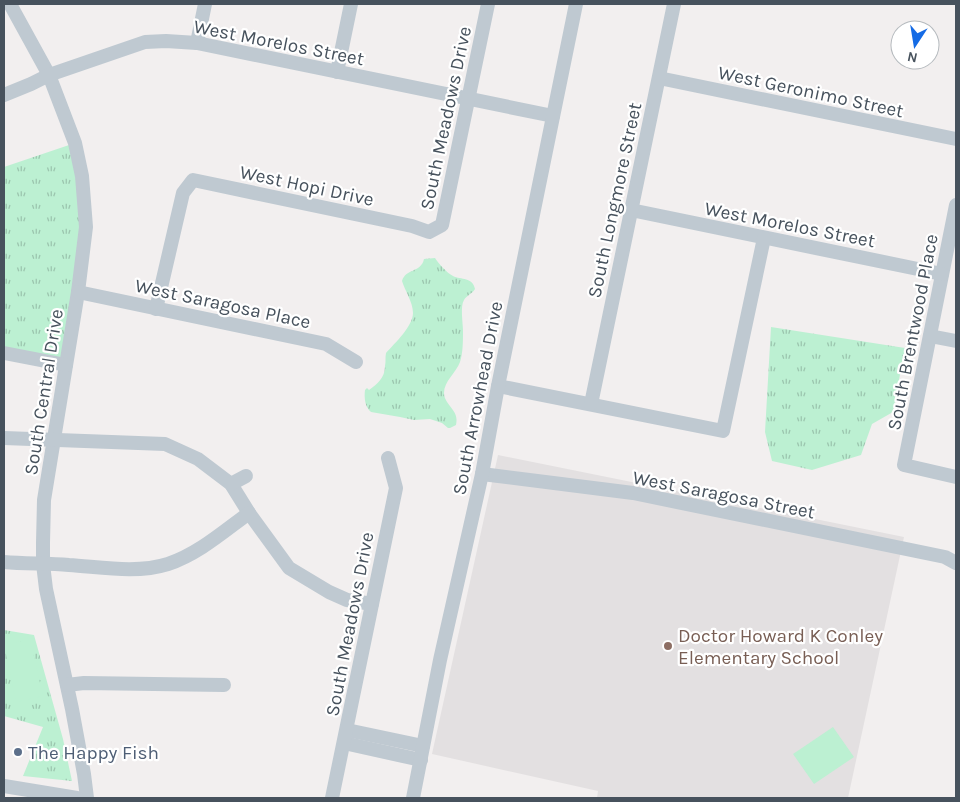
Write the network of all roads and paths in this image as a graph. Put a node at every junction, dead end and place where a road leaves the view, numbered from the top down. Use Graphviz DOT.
graph roads {
  1 [pos="10,4"];
  2 [pos="206,4"];
  3 [pos="351,4"];
  4 [pos="488,4"];
  5 [pos="576,4"];
  6 [pos="674,4"];
  7 [pos="197,44"];
  8 [pos="337,72"];
  9 [pos="49,76"];
  10 [pos="659,78"];
  11 [pos="4,95"];
  12 [pos="469,99"];
  13 [pos="553,116"];
  14 [pos="956,140"];
  15 [pos="956,205"];
  16 [pos="631,210"];
  17 [pos="429,232"];
  18 [pos="764,238"];
  19 [pos="942,274"];
  20 [pos="78,292"];
  21 [pos="156,309"];
  22 [pos="930,336"];
  23 [pos="956,341"];
  24 [pos="4,353"];
  25 [pos="356,362"];
  26 [pos="66,365"];
  27 [pos="498,386"];
  28 [pos="591,404"];
  29 [pos="4,438"];
  30 [pos="54,441"];
  31 [pos="388,458"];
  32 [pos="482,474"];
  33 [pos="246,476"];
  34 [pos="956,476"];
  35 [pos="230,484"];
  36 [pos="249,513"];
  37 [pos="4,562"];
  38 [pos="956,563"];
  39 [pos="43,564"];
  40 [pos="372,604"];
  41 [pos="67,685"];
  42 [pos="224,685"];
  43 [pos="345,737"];
  44 [pos="422,753"];
  45 [pos="4,786"];
  46 [pos="77,798"];
  47 [pos="87,798"];
  48 [pos="332,798"];
  49 [pos="413,798"];
  1 -- 9 [label="street, South Central Drive"];
  2 -- 7 [label="street"];
  3 -- 8 [label="street"];
  4 -- 12 [label="street, South Meadows Drive"];
  5 -- 13 [label="street, South Arrowhead Drive"];
  6 -- 10 [label="street, South Longmore Street"];
  7 -- 8 [label="street, West Morelos Street"];
  7 -- 9 [label="street, West Morelos Street"];
  8 -- 12 [label="street, West Morelos Street"];
  9 -- 11 [label="street, West Morelos Street"];
  9 -- 20 [label="street, South Central Drive"];
  10 -- 14 [label="street, West Geronimo Street"];
  10 -- 16 [label="street, South Longmore Street"];
  12 -- 13 [label="street, West Morelos Street"];
  12 -- 17 [label="street, South Meadows Drive"];
  13 -- 27 [label="street, South Arrowhead Drive"];
  15 -- 19 [label="street, South Brentwood Place"];
  16 -- 18 [label="street, West Morelos Street"];
  16 -- 28 [label="street, South Longmore Street"];
  17 -- 21 [label="street, West Hopi Drive"];
  18 -- 19 [label="street, West Morelos Street"];
  18 -- 28 [label="street"];
  19 -- 22 [label="street, South Brentwood Place"];
  20 -- 21 [label="street, West Saragosa Place"];
  20 -- 26 [label="street, South Central Drive"];
  21 -- 25 [label="street, West Saragosa Place"];
  22 -- 23 [label="street"];
  22 -- 34 [label="street, South Brentwood Place"];
  24 -- 26 [label="street"];
  26 -- 30 [label="street, South Central Drive"];
  27 -- 28 [label="street"];
  27 -- 32 [label="street, South Arrowhead Drive"];
  29 -- 30 [label="street"];
  30 -- 35 [label="street"];
  30 -- 39 [label="street, South Central Drive"];
  31 -- 40 [label="street, South Meadows Drive"];
  32 -- 38 [label="street, West Saragosa Street"];
  32 -- 44 [label="street, South Arrowhead Drive"];
  33 -- 35 [label="street"];
  35 -- 36 [label="street"];
  36 -- 39 [label="street"];
  36 -- 40 [label="street"];
  37 -- 39 [label="street"];
  39 -- 41 [label="street, South Central Drive"];
  40 -- 43 [label="street, South Meadows Drive"];
  41 -- 42 [label="street"];
  41 -- 47 [label="street, South Central Drive"];
  43 -- 44 [label="street"];
  43 -- 48 [label="street, South Meadows Drive"];
  44 -- 49 [label="street, South Arrowhead Drive"];
  45 -- 46 [label="street"];
}
